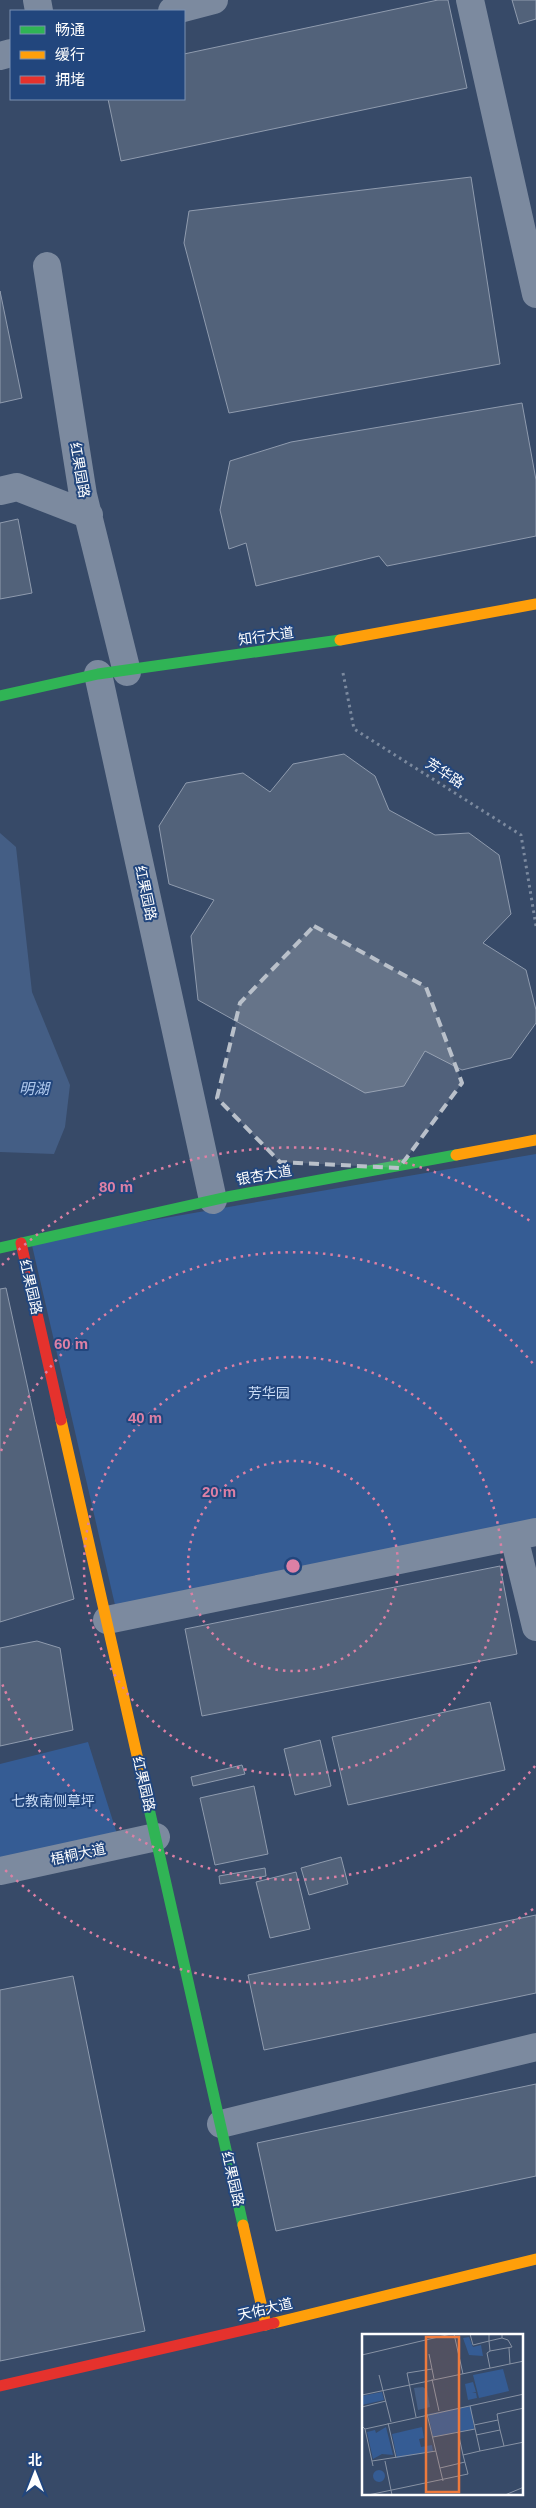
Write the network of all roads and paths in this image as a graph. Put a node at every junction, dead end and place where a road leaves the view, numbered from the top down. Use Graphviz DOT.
graph roads {
  1 [pos="214,0"];
  2 [pos="470,0"];
  3 [pos="176,10"];
  4 [pos="47,266"];
  5 [pos="536,294"];
  6 [pos="0,491"];
  7 [pos="89,515"];
  8 [pos="536,604"];
  9 [pos="336,641"];
  10 [pos="127,672"];
  11 [pos="98,674"];
  12 [pos="0,696"];
  13 [pos="536,926"];
  14 [pos="536,1140"];
  15 [pos="213,1200"];
  16 [pos="21,1243"];
  17 [pos="0,1248"];
  18 [pos="525,1535"];
  19 [pos="106,1620"];
  20 [pos="536,1627"];
  21 [pos="156,1837"];
  22 [pos="0,1871"];
  23 [pos="536,2047"];
  24 [pos="221,2124"];
  25 [pos="536,2259"];
  26 [pos="266,2325"];
  27 [pos="0,2386"];
  1 -- 3 [label="street"];
  2 -- 5 [label="street"];
  4 -- 7 [label="street, 红果园路"];
  6 -- 7 [label="street"];
  7 -- 10 [label="street, 红果园路"];
  8 -- 9 [label="street, 知行大道"];
  9 -- 10 [label="street, 知行大道"];
  9 -- 13 [label="path, 芳华路"];
  10 -- 11 [label="street, 知行大道"];
  11 -- 12 [label="street, 知行大道"];
  11 -- 15 [label="street, 红果园路"];
  14 -- 15 [label="street, 银杏大道"];
  15 -- 16 [label="street, 银杏大道"];
  16 -- 17 [label="street, 银杏大道"];
  16 -- 19 [label="street, 红果园路"];
  18 -- 19 [label="street"];
  18 -- 20 [label="street"];
  19 -- 21 [label="street, 红果园路"];
  21 -- 22 [label="street, 梧桐大道"];
  21 -- 24 [label="street, 红果园路"];
  23 -- 24 [label="street"];
  24 -- 26 [label="street, 红果园路"];
  25 -- 26 [label="street, 天佑大道"];
  26 -- 27 [label="street, 天佑大道"];
}
